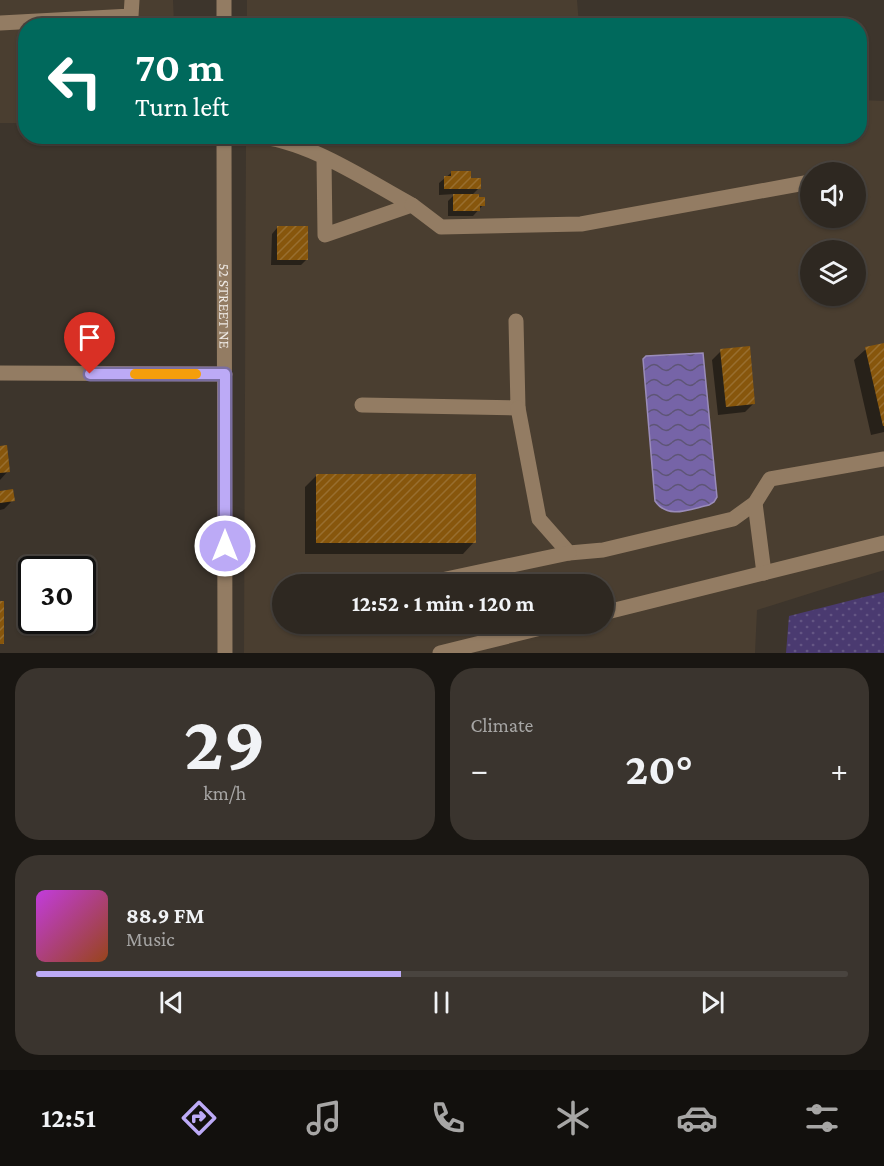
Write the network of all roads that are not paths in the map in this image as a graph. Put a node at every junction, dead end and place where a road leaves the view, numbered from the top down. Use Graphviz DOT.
graph roads {
  1 [pos="132,0"];
  2 [pos="224,0"];
  3 [pos="94,18"];
  4 [pos="224,18"];
  5 [pos="18,22"];
  6 [pos="0,23"];
  7 [pos="224,144"];
  8 [pos="288,144"];
  9 [pos="324,158"];
  10 [pos="800,184"];
  11 [pos="412,205"];
  12 [pos="516,321"];
  13 [pos="0,374"];
  14 [pos="225,374"];
  15 [pos="362,405"];
  16 [pos="518,408"];
  17 [pos="884,459"];
  18 [pos="755,502"];
  19 [pos="884,543"];
  20 [pos="569,553"];
  21 [pos="764,573"];
  22 [pos="470,574"];
  23 [pos="614,610"];
  24 [pos="517,634"];
  25 [pos="225,653"];
  26 [pos="440,653"];
  1 -- 3 [label="street"];
  2 -- 4 [label="street"];
  5 -- 6 [label="street"];
  7 -- 14 [label="street, 52 STREET NE"];
  8 -- 9 [label="street"];
  9 -- 11 [label="street"];
  9 -- 11 [label="street"];
  10 -- 11 [label="street"];
  12 -- 16 [label="street"];
  13 -- 14 [label="street"];
  14 -- 25 [label="street, 52 STREET NE"];
  15 -- 16 [label="street"];
  16 -- 20 [label="street"];
  17 -- 18 [label="street"];
  18 -- 20 [label="street"];
  18 -- 21 [label="street"];
  19 -- 21 [label="street"];
  20 -- 22 [label="street"];
  21 -- 23 [label="street"];
  24 -- 26 [label="street"];
}
